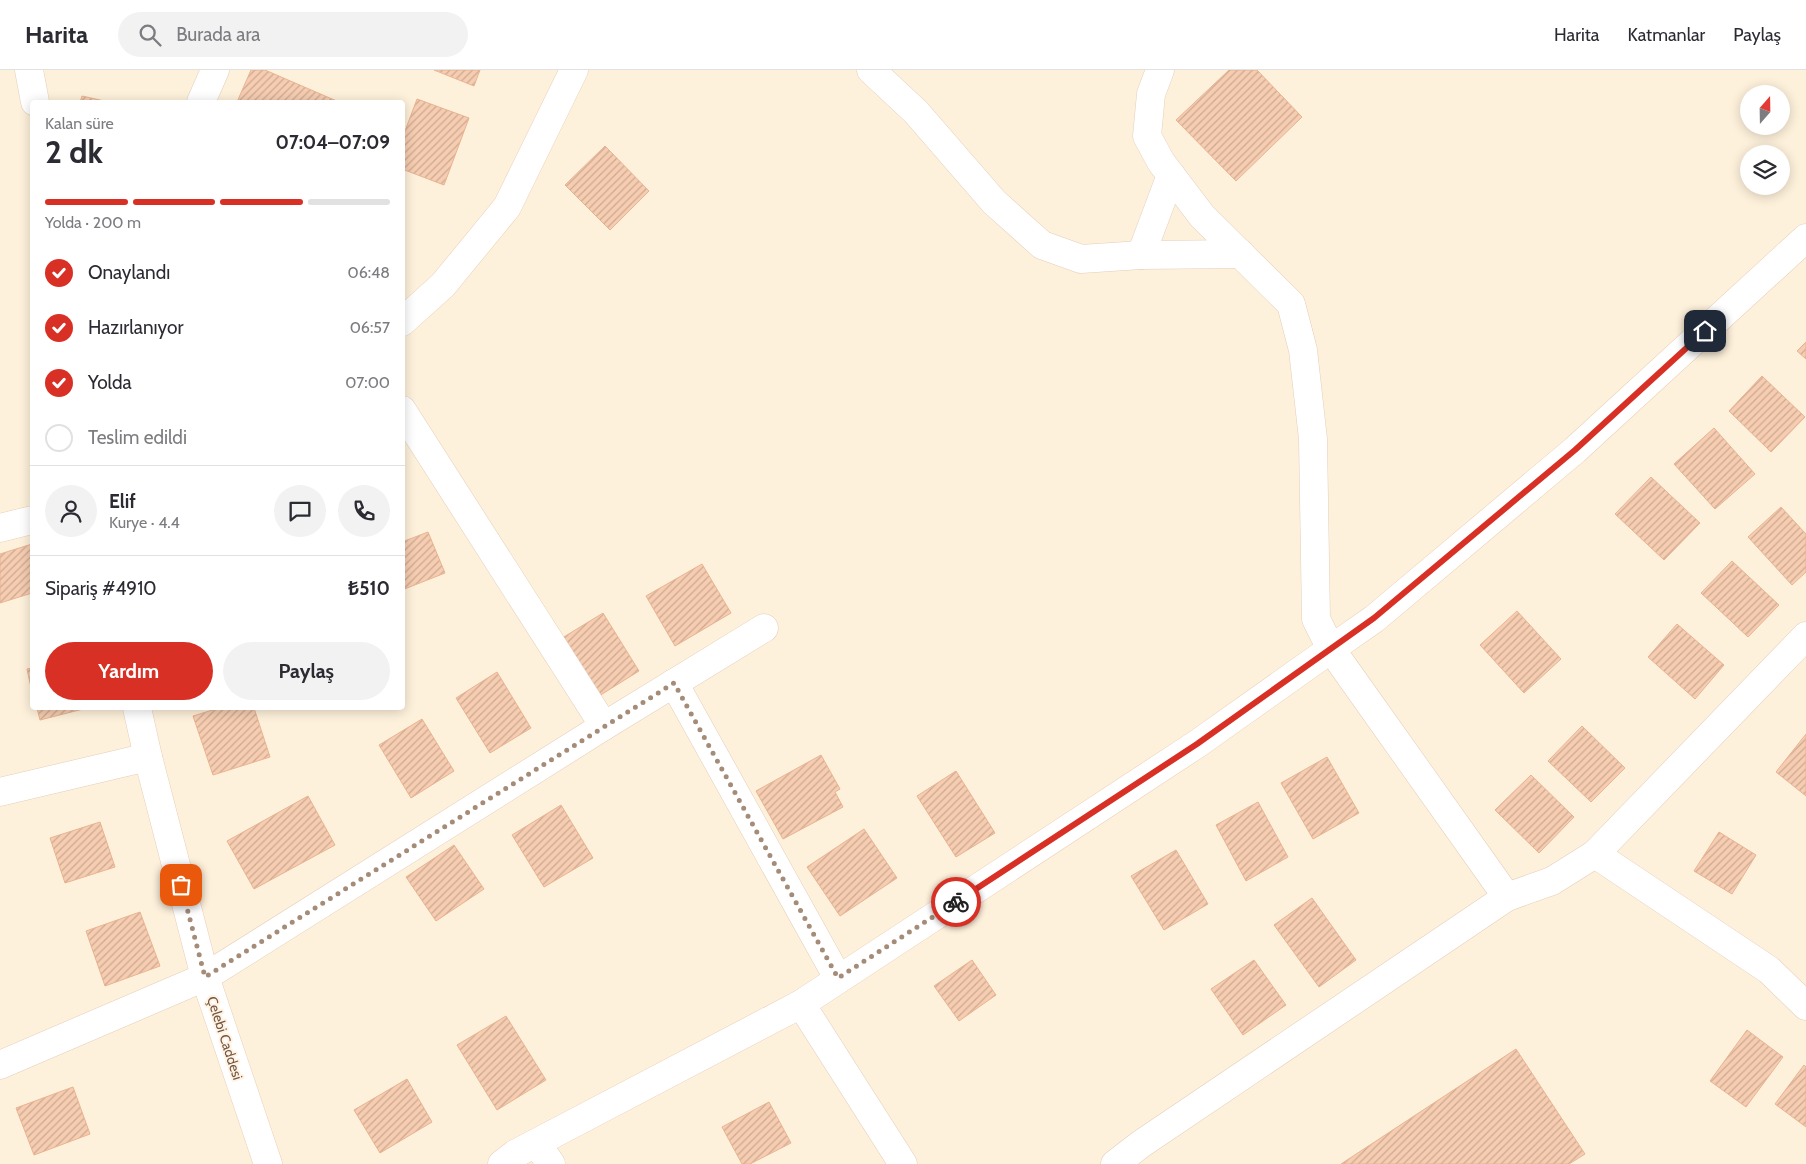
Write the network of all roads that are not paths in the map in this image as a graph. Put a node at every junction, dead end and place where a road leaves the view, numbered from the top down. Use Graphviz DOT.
graph roads {
  1 [pos="11,70"];
  2 [pos="215,70"];
  3 [pos="574,70"];
  4 [pos="871,70"];
  5 [pos="1160,70"];
  6 [pos="32,87"];
  7 [pos="202,100"];
  8 [pos="1171,176"];
  9 [pos="1806,238"];
  10 [pos="1240,254"];
  11 [pos="1141,255"];
  12 [pos="405,319"];
  13 [pos="405,415"];
  14 [pos="30,520"];
  15 [pos="0,528"];
  16 [pos="764,628"];
  17 [pos="1806,636"];
  18 [pos="1331,649"];
  19 [pos="674,683"];
  20 [pos="137,710"];
  21 [pos="604,726"];
  22 [pos="148,757"];
  23 [pos="0,792"];
  24 [pos="1595,854"];
  25 [pos="1507,897"];
  26 [pos="205,977"];
  27 [pos="838,978"];
  28 [pos="801,1004"];
  29 [pos="1806,1006"];
  30 [pos="0,1064"];
  31 [pos="543,1153"];
  32 [pos="268,1164"];
  33 [pos="502,1164"];
  34 [pos="903,1164"];
  35 [pos="1115,1164"];
  1 -- 6 [label="street"];
  2 -- 7 [label="street"];
  3 -- 12 [label="street"];
  4 -- 11 [label="street"];
  5 -- 8 [label="street"];
  8 -- 10 [label="street"];
  8 -- 11 [label="street"];
  9 -- 18 [label="street"];
  10 -- 11 [label="street"];
  10 -- 18 [label="street"];
  13 -- 21 [label="street"];
  14 -- 15 [label="street"];
  16 -- 19 [label="street"];
  17 -- 24 [label="street"];
  18 -- 25 [label="street"];
  18 -- 27 [label="street"];
  19 -- 21 [label="street"];
  19 -- 27 [label="street"];
  20 -- 22 [label="street, Çelebi Caddesi"];
  21 -- 26 [label="street"];
  22 -- 23 [label="street"];
  22 -- 26 [label="street, Çelebi Caddesi"];
  24 -- 25 [label="street"];
  24 -- 29 [label="street"];
  25 -- 35 [label="street"];
  26 -- 30 [label="street"];
  26 -- 32 [label="street, Çelebi Caddesi"];
  27 -- 28 [label="street"];
  28 -- 31 [label="street"];
  28 -- 34 [label="street"];
  31 -- 33 [label="street"];
}
